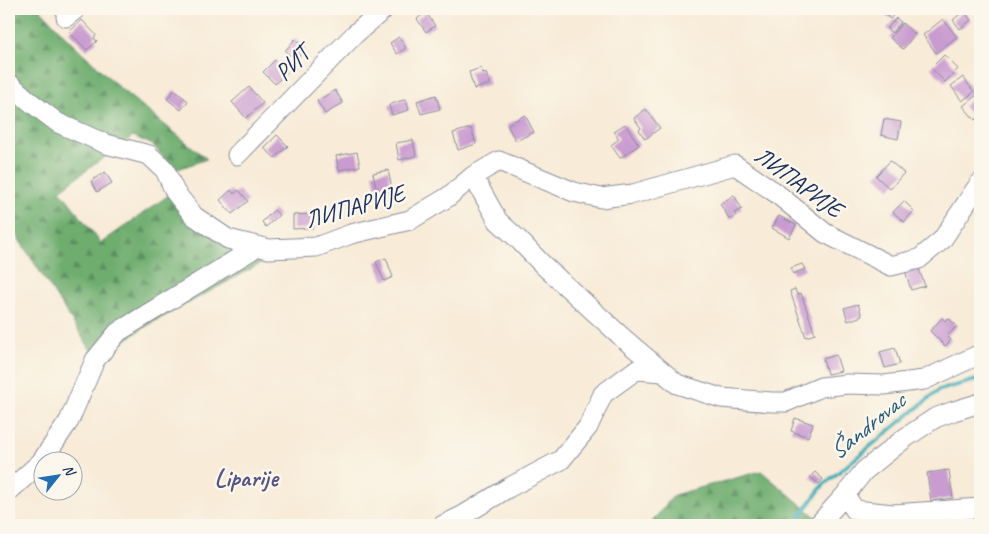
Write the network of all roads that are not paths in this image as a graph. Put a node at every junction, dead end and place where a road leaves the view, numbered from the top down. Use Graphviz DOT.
graph roads {
  1 [pos="384,9"];
  2 [pos="9,83"];
  3 [pos="237,155"];
  4 [pos="473,176"];
  5 [pos="980,183"];
  6 [pos="258,246"];
  7 [pos="980,355"];
  8 [pos="663,372"];
  9 [pos="980,404"];
  10 [pos="9,491"];
  11 [pos="845,495"];
  12 [pos="980,508"];
  13 [pos="442,525"];
  14 [pos="818,525"];
  1 -- 3 [label="street, РИТ"];
  2 -- 6 [label="street, ЛИПАРИЈЕ"];
  4 -- 5 [label="street, ЛИПАРИЈЕ"];
  4 -- 6 [label="street, ЛИПАРИЈЕ"];
  4 -- 8 [label="street"];
  6 -- 10 [label="street"];
  7 -- 8 [label="street"];
  8 -- 13 [label="street"];
  9 -- 11 [label="street"];
  11 -- 12 [label="street"];
  11 -- 14 [label="street"];
}
